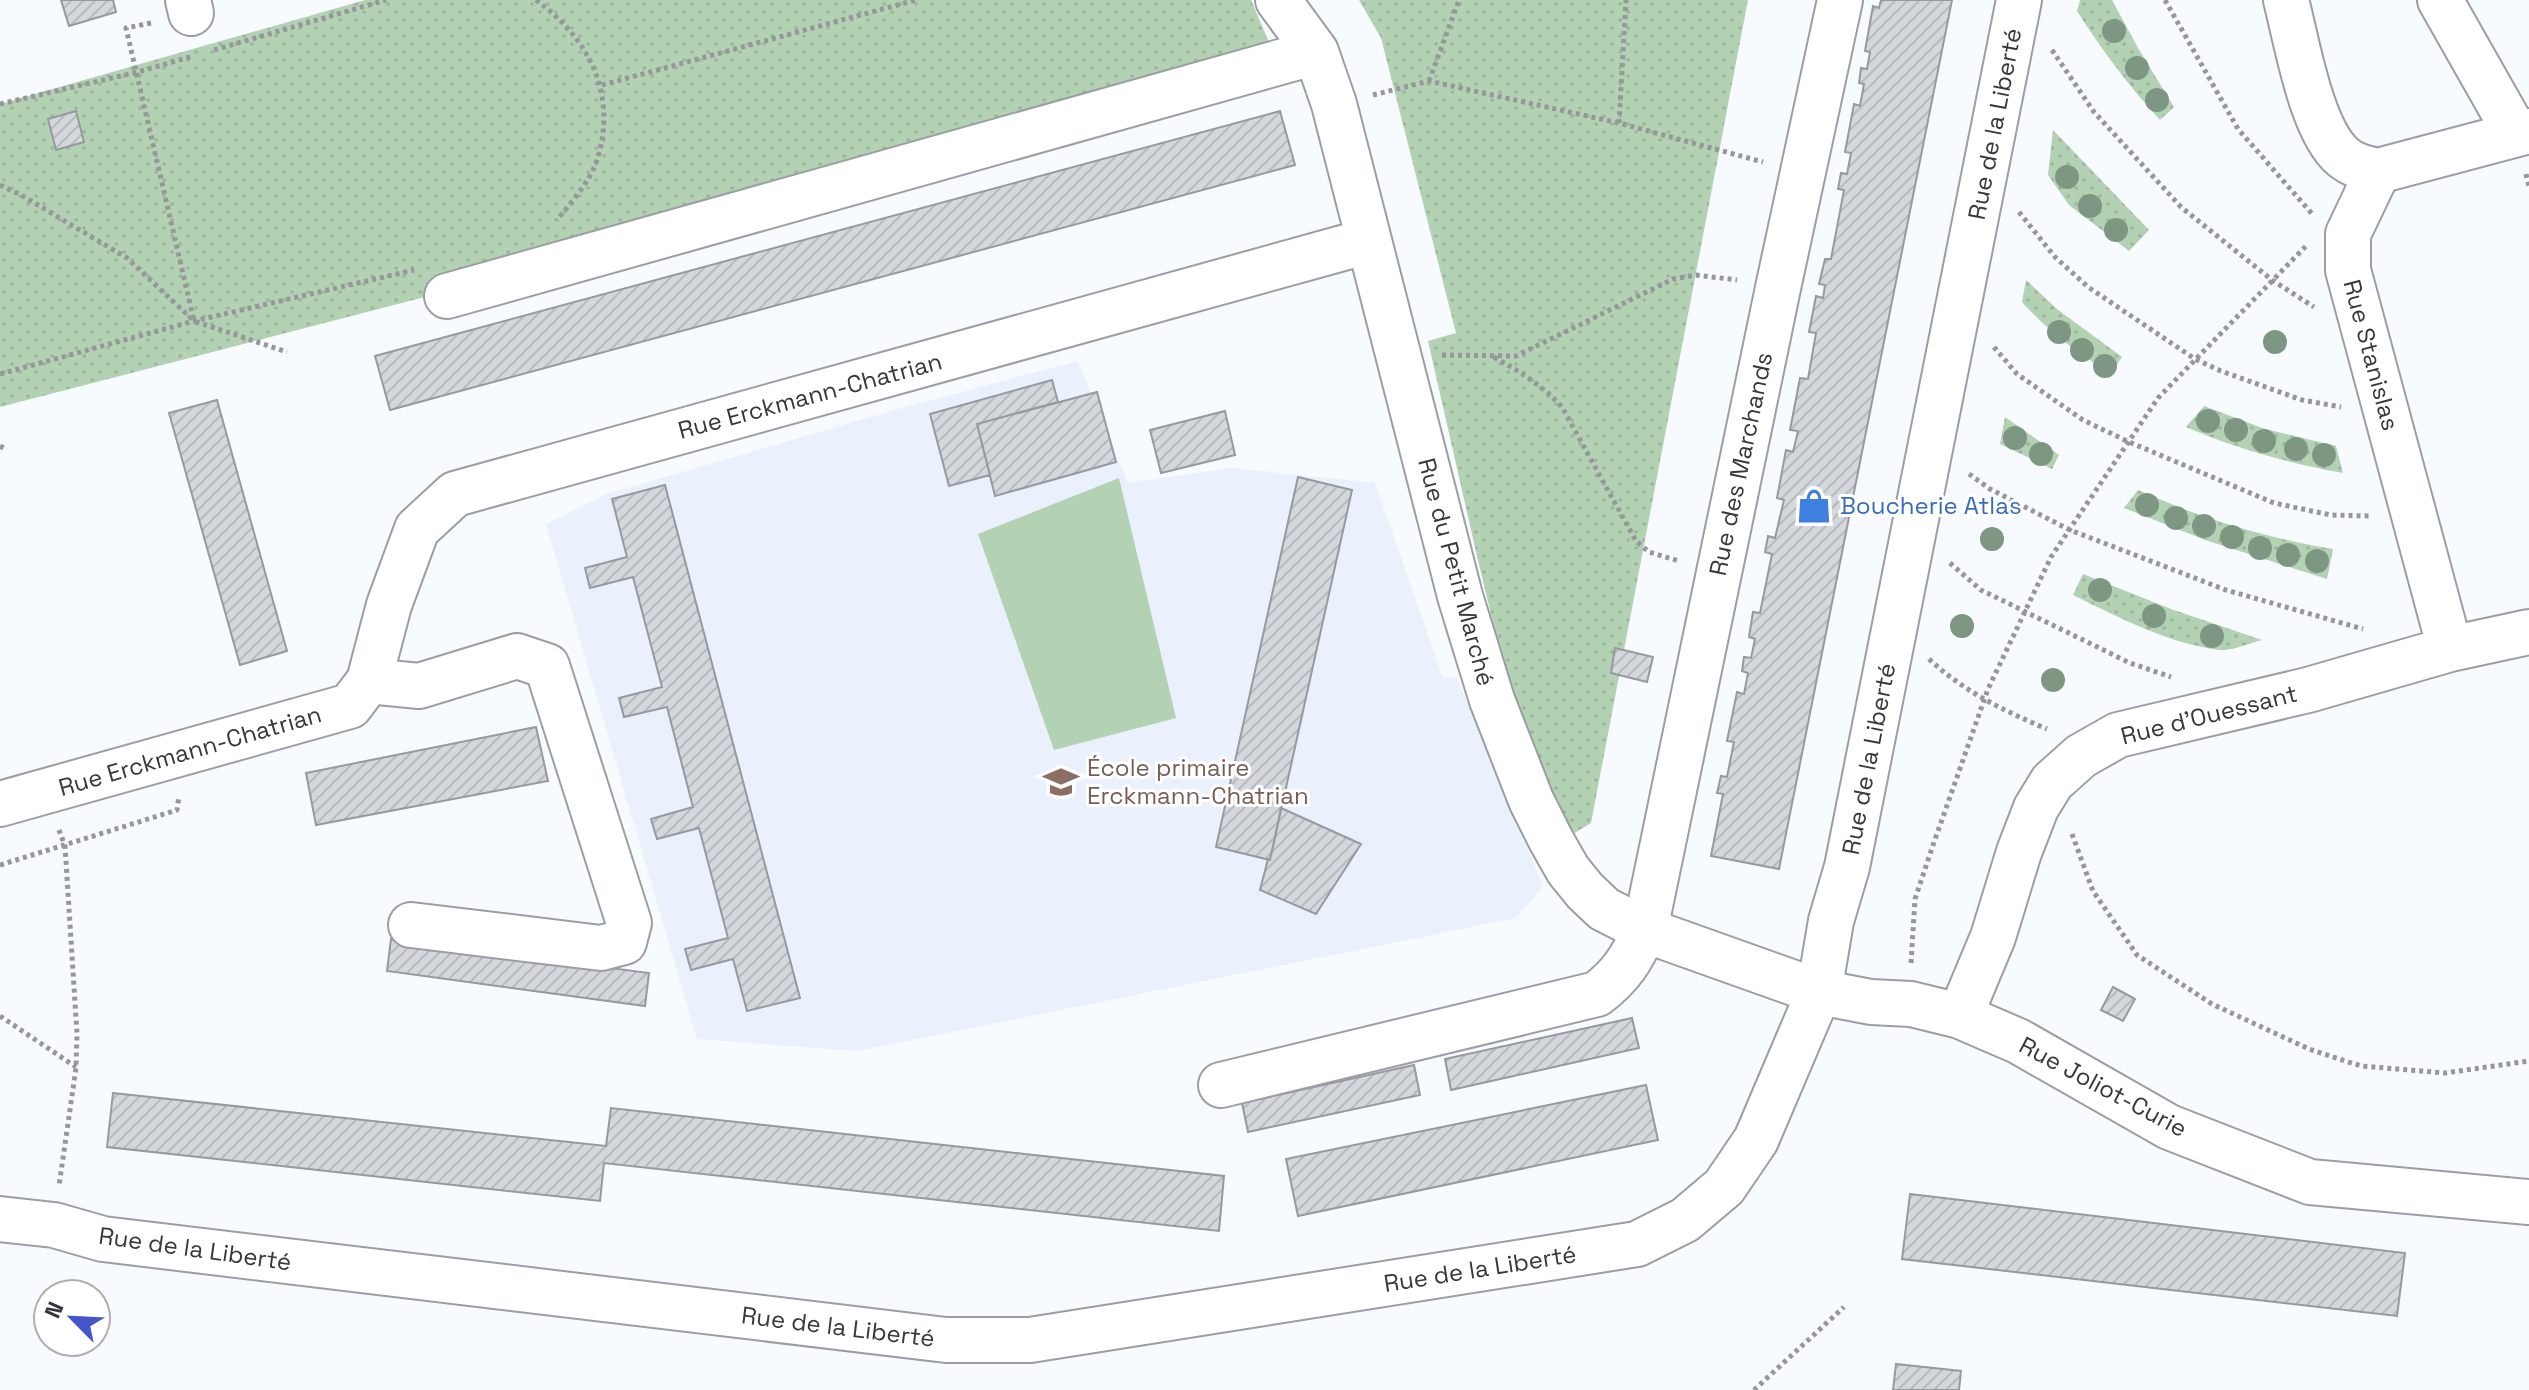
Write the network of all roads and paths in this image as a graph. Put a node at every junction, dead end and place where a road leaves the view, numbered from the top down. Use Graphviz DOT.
graph roads {
  1 [pos="536,0"];
  2 [pos="916,0"];
  3 [pos="1278,0"];
  4 [pos="1459,0"];
  5 [pos="1626,0"];
  6 [pos="1840,0"];
  7 [pos="2019,0"];
  8 [pos="2165,0"];
  9 [pos="2286,0"];
  10 [pos="2440,0"];
  11 [pos="190,6"];
  12 [pos="2046,42"];
  13 [pos="1316,52"];
  14 [pos="1429,81"];
  15 [pos="602,85"];
  16 [pos="1334,104"];
  17 [pos="1619,123"];
  18 [pos="2523,132"];
  19 [pos="2378,171"];
  20 [pos="1803,172"];
  21 [pos="0,185"];
  22 [pos="2017,209"];
  23 [pos="2314,217"];
  24 [pos="555,222"];
  25 [pos="2314,237"];
  26 [pos="1368,241"];
  27 [pos="2272,280"];
  28 [pos="432,283"];
  29 [pos="1778,288"];
  30 [pos="194,321"];
  31 [pos="2366,337"];
  32 [pos="1990,343"];
  33 [pos="1397,350"];
  34 [pos="287,352"];
  35 [pos="1493,357"];
  36 [pos="2195,359"];
  37 [pos="0,374"];
  38 [pos="2345,407"];
  39 [pos="2129,442"];
  40 [pos="0,446"];
  41 [pos="7,450"];
  42 [pos="1967,472"];
  43 [pos="2374,516"];
  44 [pos="2070,530"];
  45 [pos="1948,561"];
  46 [pos="1719,571"];
  47 [pos="2026,611"];
  48 [pos="2366,630"];
  49 [pos="2529,632"];
  50 [pos="2450,649"];
  51 [pos="1925,654"];
  52 [pos="2171,678"];
  53 [pos="369,681"];
  54 [pos="1984,701"];
  55 [pos="2053,732"];
  56 [pos="186,751"];
  57 [pos="2052,782"];
  58 [pos="45,792"];
  59 [pos="0,804"];
  60 [pos="65,846"];
  61 [pos="0,865"];
  62 [pos="411,925"];
  63 [pos="1645,930"];
  64 [pos="1819,992"];
  65 [pos="1911,1004"];
  66 [pos="0,1016"];
  67 [pos="1960,1016"];
  68 [pos="2529,1061"];
  69 [pos="76,1068"];
  70 [pos="1221,1085"];
  71 [pos="2529,1202"];
  72 [pos="0,1219"];
  73 [pos="54,1225"];
  74 [pos="1844,1307"];
  75 [pos="1754,1390"];
  1 -- 15 [label="path"];
  2 -- 15 [label="path"];
  3 -- 13 [label="street, Rue du Petit Marché"];
  4 -- 14 [label="path"];
  5 -- 17 [label="path"];
  6 -- 20 [label="street, Rue des Marchands"];
  7 -- 64 [label="street, Rue de la Liberté"];
  8 -- 23 [label="path"];
  9 -- 19 [label="street"];
  10 -- 18 [label="street"];
  11 -- 30 [label="path"];
  12 -- 27 [label="path"];
  13 -- 16 [label="street, Rue du Petit Marché"];
  13 -- 28 [label="street"];
  14 -- 16 [label="path"];
  14 -- 17 [label="path"];
  15 -- 24 [label="path"];
  16 -- 26 [label="street, Rue du Petit Marché"];
  17 -- 20 [label="path"];
  18 -- 19 [label="street"];
  19 -- 31 [label="street, Rue Stanislas"];
  20 -- 29 [label="street, Rue des Marchands"];
  21 -- 30 [label="path"];
  22 -- 36 [label="path"];
  25 -- 27 [label="path"];
  26 -- 33 [label="street, Rue du Petit Marché"];
  26 -- 53 [label="street, Rue Erckmann-Chatrian"];
  27 -- 31 [label="path"];
  27 -- 36 [label="path"];
  28 -- 30 [label="path"];
  29 -- 35 [label="path"];
  29 -- 46 [label="street, Rue des Marchands"];
  30 -- 34 [label="path"];
  30 -- 37 [label="path"];
  31 -- 50 [label="street, Rue Stanislas"];
  32 -- 39 [label="path"];
  33 -- 35 [label="path"];
  33 -- 63 [label="street, Rue du Petit Marché"];
  35 -- 46 [label="path"];
  36 -- 38 [label="path"];
  36 -- 39 [label="path"];
  39 -- 43 [label="path"];
  39 -- 44 [label="path"];
  40 -- 41 [label="path"];
  42 -- 44 [label="path"];
  44 -- 47 [label="path"];
  44 -- 48 [label="path"];
  45 -- 47 [label="path"];
  46 -- 63 [label="street, Rue des Marchands"];
  47 -- 52 [label="path"];
  47 -- 54 [label="path"];
  49 -- 50 [label="street, Rue d'Ouessant"];
  50 -- 57 [label="street, Rue d'Ouessant"];
  51 -- 54 [label="path"];
  53 -- 56 [label="street, Rue Erckmann-Chatrian"];
  53 -- 62 [label="street"];
  54 -- 55 [label="path"];
  54 -- 65 [label="path"];
  56 -- 58 [label="street, Rue Erckmann-Chatrian"];
  56 -- 60 [label="path"];
  57 -- 67 [label="street, Rue d'Ouessant"];
  57 -- 68 [label="path"];
  58 -- 59 [label="street, Rue Erckmann-Chatrian"];
  58 -- 60 [label="path"];
  60 -- 61 [label="path"];
  60 -- 69 [label="path"];
  63 -- 64 [label="street, Rue du Petit Marché"];
  63 -- 70 [label="street, Rue des Marchands"];
  64 -- 65 [label="street, Rue Joliot-Curie"];
  64 -- 73 [label="street, Rue de la Liberté"];
  65 -- 67 [label="street, Rue Joliot-Curie"];
  66 -- 69 [label="path"];
  67 -- 71 [label="street, Rue Joliot-Curie"];
  69 -- 73 [label="path"];
  72 -- 73 [label="street, Rue de la Liberté"];
  74 -- 75 [label="path"];
}
